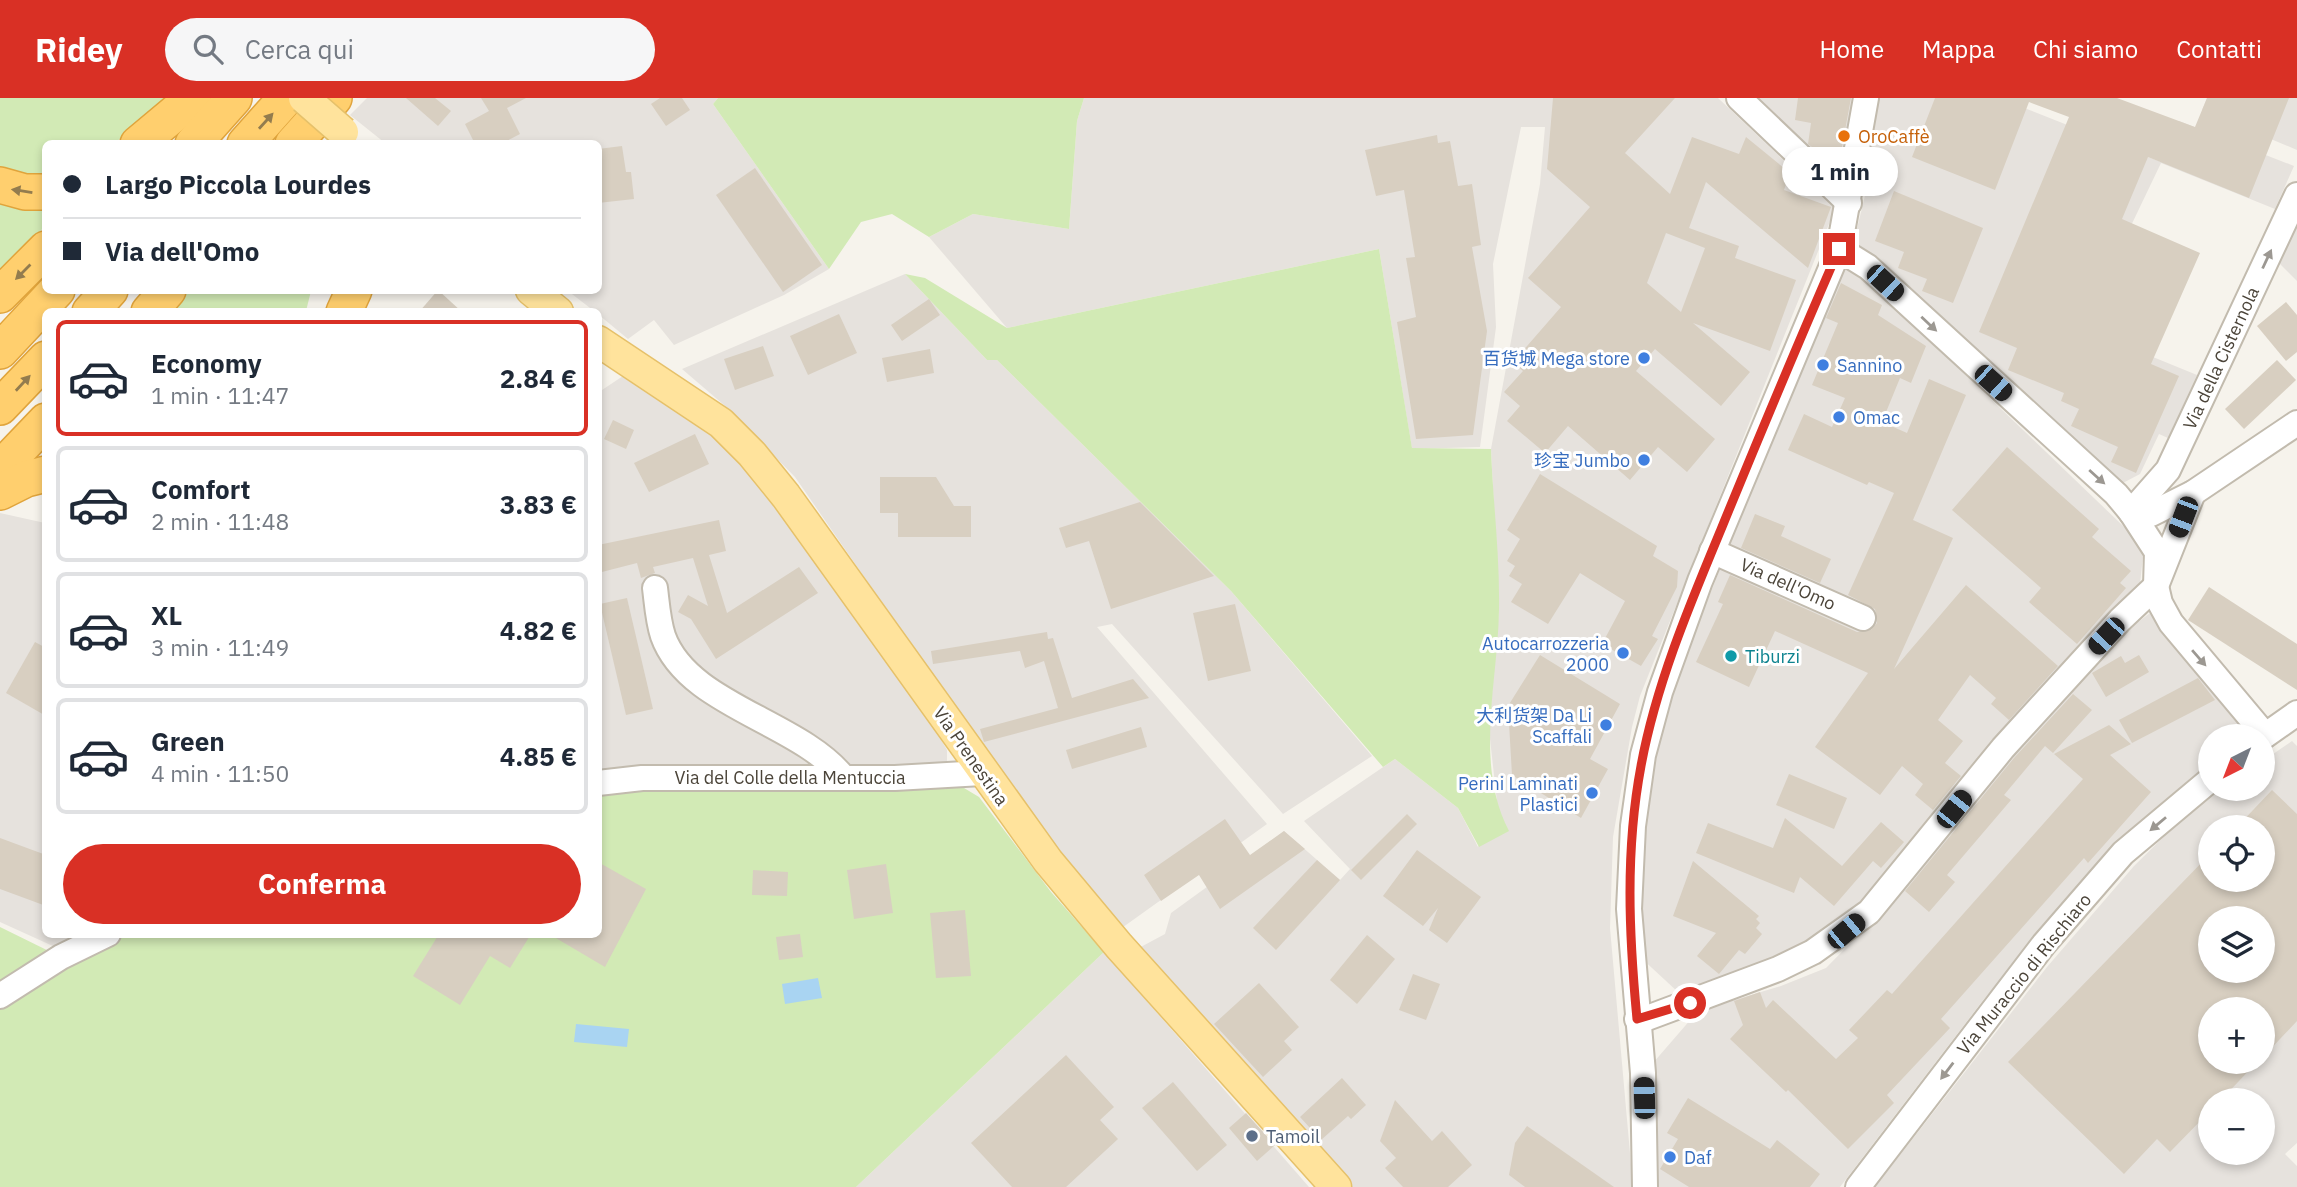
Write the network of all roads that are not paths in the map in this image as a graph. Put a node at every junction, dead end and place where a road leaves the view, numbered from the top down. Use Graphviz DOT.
graph roads {
  1 [pos="193,98"];
  2 [pos="234,98"];
  3 [pos="286,98"];
  4 [pos="304,98"];
  5 [pos="334,98"];
  6 [pos="1739,98"];
  7 [pos="1866,98"];
  8 [pos="143,140"];
  9 [pos="153,140"];
  10 [pos="197,140"];
  11 [pos="249,140"];
  12 [pos="297,140"];
  13 [pos="348,140"];
  14 [pos="0,185"];
  15 [pos="42,192"];
  16 [pos="2297,195"];
  17 [pos="1849,202"];
  18 [pos="1839,249"];
  19 [pos="42,252"];
  20 [pos="53,294"];
  21 [pos="106,294"];
  22 [pos="167,294"];
  23 [pos="536,294"];
  24 [pos="0,295"];
  25 [pos="94,308"];
  26 [pos="153,308"];
  27 [pos="553,308"];
  28 [pos="602,344"];
  29 [pos="0,351"];
  30 [pos="42,363"];
  31 [pos="0,407"];
  32 [pos="2297,423"];
  33 [pos="42,425"];
  34 [pos="0,469"];
  35 [pos="2168,470"];
  36 [pos="42,475"];
  37 [pos="0,492"];
  38 [pos="2193,494"];
  39 [pos="2131,512"];
  40 [pos="1712,551"];
  41 [pos="2156,586"];
  42 [pos="655,588"];
  43 [pos="1863,618"];
  44 [pos="2297,713"];
  45 [pos="2254,724"];
  46 [pos="2275,728"];
  47 [pos="982,773"];
  48 [pos="844,778"];
  49 [pos="602,783"];
  50 [pos="2198,790"];
  51 [pos="100,938"];
  52 [pos="0,996"];
  53 [pos="1637,1019"];
  54 [pos="1336,1187"];
  55 [pos="1645,1187"];
  56 [pos="1858,1187"];
  1 -- 8 [label="highway"];
  1 -- 9 [label="highway"];
  2 -- 10 [label="highway"];
  11 -- 3 [label="highway, one-way"];
  4 -- 13 [label="main road, bridge"];
  5 -- 12 [label="highway"];
  6 -- 17 [label="street"];
  7 -- 17 [label="street"];
  15 -- 14 [label="highway, one-way"];
  35 -- 16 [label="street, Via della Cisternola, one-way"];
  17 -- 18 [label="street"];
  18 -- 39 [label="street, one-way"];
  18 -- 40 [label="street"];
  19 -- 24 [label="highway, one-way"];
  20 -- 29 [label="highway"];
  21 -- 25 [label="highway"];
  22 -- 26 [label="highway"];
  23 -- 27 [label="main road"];
  28 -- 47 [label="main road, Via Prenestina"];
  31 -- 30 [label="highway, one-way"];
  32 -- 38 [label="street"];
  33 -- 34 [label="highway"];
  35 -- 38 [label="street"];
  35 -- 39 [label="street, Via della Cisternola"];
  36 -- 37 [label="highway"];
  38 -- 39 [label="street"];
  38 -- 41 [label="street"];
  39 -- 41 [label="street"];
  40 -- 43 [label="street, Via dell'Omo"];
  40 -- 53 [label="street"];
  41 -- 45 [label="street, one-way"];
  41 -- 53 [label="street"];
  42 -- 48 [label="street"];
  44 -- 46 [label="street"];
  47 -- 48 [label="street, Via del Colle della Mentuccia"];
  47 -- 54 [label="main road, Via Prenestina"];
  48 -- 49 [label="street, Via del Colle della Mentuccia"];
  50 -- 56 [label="street, Via Muraccio di Rischiaro, one-way"];
  51 -- 52 [label="street"];
  53 -- 55 [label="street"];
}
